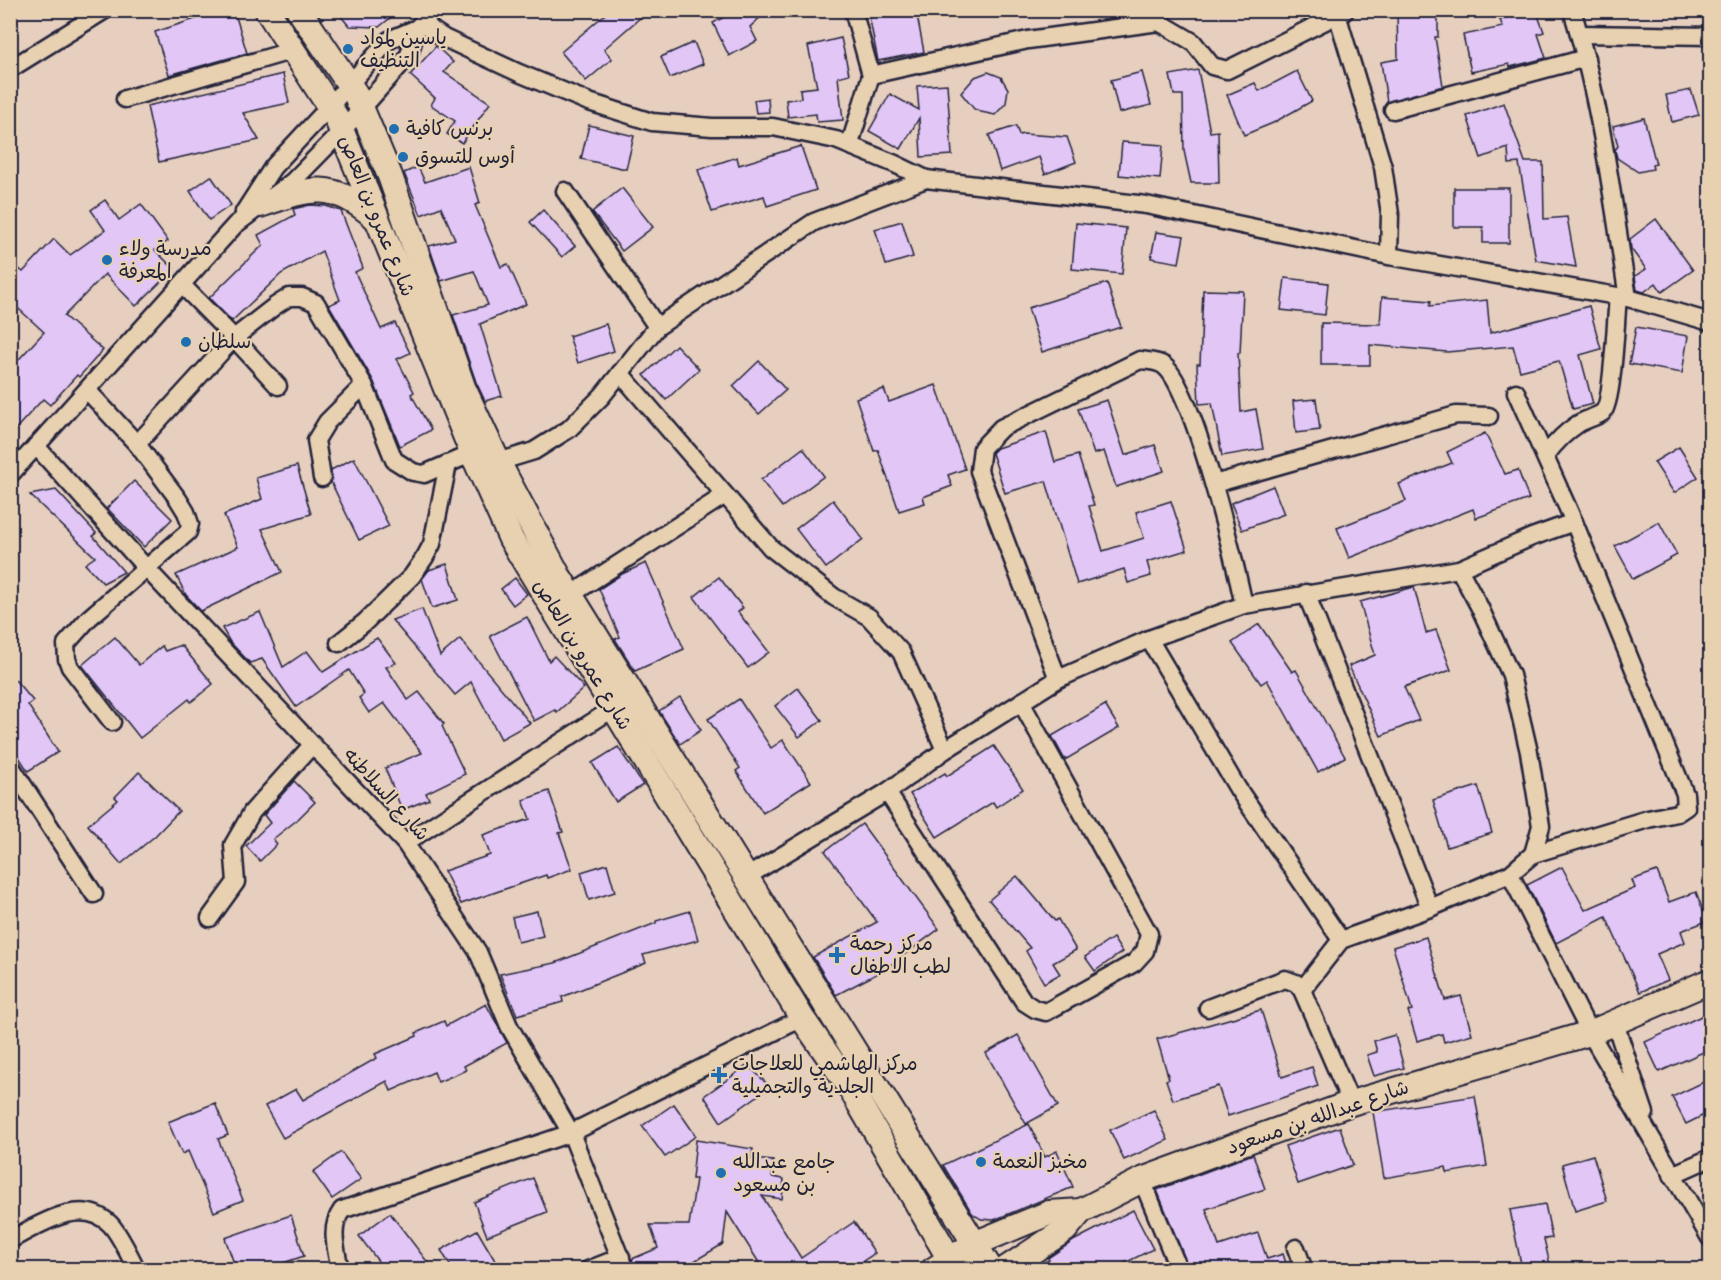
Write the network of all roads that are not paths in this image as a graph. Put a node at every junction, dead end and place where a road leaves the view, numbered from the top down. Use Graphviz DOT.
graph roads {
  1 [pos="105,10"];
  2 [pos="267,10"];
  3 [pos="299,10"];
  4 [pos="853,10"];
  5 [pos="1572,10"];
  6 [pos="1342,12"];
  7 [pos="1157,16"];
  8 [pos="424,20"];
  9 [pos="1579,34"];
  10 [pos="1710,36"];
  11 [pos="294,50"];
  12 [pos="1586,58"];
  13 [pos="10,69"];
  14 [pos="871,75"];
  15 [pos="349,84"];
  16 [pos="125,99"];
  17 [pos="330,106"];
  18 [pos="361,109"];
  19 [pos="1393,110"];
  20 [pos="342,131"];
  21 [pos="850,144"];
  22 [pos="926,179"];
  23 [pos="565,191"];
  24 [pos="260,205"];
  25 [pos="376,218"];
  26 [pos="235,225"];
  27 [pos="1389,256"];
  28 [pos="182,285"];
  29 [pos="1623,297"];
  30 [pos="1710,322"];
  31 [pos="657,327"];
  32 [pos="234,338"];
  33 [pos="620,373"];
  34 [pos="364,385"];
  35 [pos="278,386"];
  36 [pos="87,390"];
  37 [pos="1516,392"];
  38 [pos="1488,416"];
  39 [pos="137,444"];
  40 [pos="36,446"];
  41 [pos="473,453"];
  42 [pos="1545,456"];
  43 [pos="498,462"];
  44 [pos="448,464"];
  45 [pos="11,472"];
  46 [pos="322,478"];
  47 [pos="1214,484"];
  48 [pos="725,495"];
  49 [pos="1574,522"];
  50 [pos="147,569"];
  51 [pos="1459,569"];
  52 [pos="1306,593"];
  53 [pos="572,594"];
  54 [pos="1244,605"];
  55 [pos="1149,639"];
  56 [pos="339,643"];
  57 [pos="1058,679"];
  58 [pos="1021,702"];
  59 [pos="614,708"];
  60 [pos="112,722"];
  61 [pos="312,745"];
  62 [pos="945,750"];
  63 [pos="10,765"];
  64 [pos="886,792"];
  65 [pos="405,843"];
  66 [pos="1533,854"];
  67 [pos="1510,874"];
  68 [pos="748,876"];
  69 [pos="94,894"];
  70 [pos="1430,909"];
  71 [pos="210,918"];
  72 [pos="1341,940"];
  73 [pos="1710,981"];
  74 [pos="1302,990"];
  75 [pos="1208,1008"];
  76 [pos="802,1018"];
  77 [pos="1616,1023"];
  78 [pos="1590,1033"];
  79 [pos="1351,1103"];
  80 [pos="571,1133"];
  81 [pos="1656,1145"];
  82 [pos="1710,1158"];
  83 [pos="1672,1175"];
  84 [pos="1142,1180"];
  85 [pos="1081,1211"];
  86 [pos="1710,1238"];
  87 [pos="10,1240"];
  88 [pos="974,1244"];
  89 [pos="1296,1248"];
  90 [pos="623,1263"];
  91 [pos="946,1266"];
  92 [pos="137,1269"];
  93 [pos="340,1269"];
  94 [pos="588,1269"];
  95 [pos="991,1269"];
  96 [pos="1004,1269"];
  97 [pos="1179,1269"];
  98 [pos="1304,1269"];
  1 -- 13 [label="street"];
  2 -- 11 [label="street, شارع عمرو بن العاص"];
  3 -- 15 [label="street"];
  4 -- 14 [label="street"];
  5 -- 9 [label="street"];
  6 -- 7 [label="street"];
  6 -- 27 [label="street"];
  7 -- 14 [label="street"];
  8 -- 15 [label="street"];
  8 -- 18 [label="street"];
  8 -- 21 [label="street"];
  9 -- 10 [label="street"];
  9 -- 12 [label="street"];
  11 -- 16 [label="street"];
  11 -- 17 [label="street, شارع عمرو بن العاص"];
  12 -- 19 [label="street"];
  12 -- 29 [label="street"];
  14 -- 21 [label="street"];
  15 -- 17 [label="street"];
  15 -- 18 [label="street"];
  17 -- 20 [label="street, شارع عمرو بن العاص"];
  17 -- 26 [label="street"];
  18 -- 20 [label="street"];
  18 -- 43 [label="street"];
  20 -- 24 [label="street"];
  20 -- 25 [label="street, شارع عمرو بن العاص"];
  21 -- 22 [label="street"];
  22 -- 27 [label="street"];
  22 -- 31 [label="street"];
  23 -- 31 [label="street"];
  24 -- 25 [label="street"];
  24 -- 26 [label="street"];
  25 -- 41 [label="street, شارع عمرو بن العاص"];
  26 -- 28 [label="street"];
  27 -- 29 [label="street"];
  28 -- 32 [label="street"];
  28 -- 36 [label="street"];
  29 -- 30 [label="street"];
  29 -- 42 [label="street"];
  31 -- 33 [label="street"];
  32 -- 34 [label="street"];
  32 -- 35 [label="street"];
  32 -- 39 [label="street"];
  33 -- 43 [label="street"];
  33 -- 48 [label="street"];
  34 -- 44 [label="street"];
  34 -- 46 [label="street"];
  36 -- 39 [label="street"];
  36 -- 40 [label="street"];
  37 -- 42 [label="street"];
  38 -- 47 [label="street"];
  39 -- 50 [label="street"];
  40 -- 45 [label="street"];
  40 -- 50 [label="street, شارع السلاطنه"];
  41 -- 44 [label="street"];
  41 -- 59 [label="street, شارع عمرو بن العاص"];
  42 -- 49 [label="street"];
  43 -- 53 [label="street"];
  44 -- 56 [label="street"];
  47 -- 54 [label="street"];
  47 -- 57 [label="street"];
  48 -- 53 [label="street"];
  48 -- 62 [label="street"];
  49 -- 51 [label="street"];
  49 -- 66 [label="street"];
  50 -- 60 [label="street"];
  50 -- 61 [label="street, شارع السلاطنه"];
  51 -- 52 [label="street"];
  51 -- 66 [label="street"];
  52 -- 54 [label="street"];
  52 -- 70 [label="street"];
  53 -- 68 [label="street"];
  54 -- 55 [label="street"];
  55 -- 57 [label="street"];
  55 -- 72 [label="street"];
  57 -- 58 [label="street"];
  58 -- 62 [label="street"];
  58 -- 64 [label="street"];
  59 -- 65 [label="street"];
  59 -- 76 [label="street, شارع عمرو بن العاص"];
  61 -- 65 [label="street, شارع السلاطنه"];
  61 -- 71 [label="street"];
  62 -- 64 [label="street"];
  63 -- 69 [label="street"];
  64 -- 68 [label="street"];
  65 -- 80 [label="street, شارع السلاطنه"];
  66 -- 67 [label="street"];
  67 -- 70 [label="street"];
  67 -- 78 [label="street"];
  68 -- 88 [label="street"];
  70 -- 72 [label="street"];
  72 -- 74 [label="street"];
  73 -- 77 [label="street, شارع عبدالله بن مسعود"];
  74 -- 75 [label="street"];
  74 -- 79 [label="street"];
  76 -- 80 [label="street"];
  76 -- 91 [label="street, شارع عمرو بن العاص"];
  77 -- 78 [label="street, شارع عبدالله بن مسعود"];
  77 -- 81 [label="street"];
  78 -- 79 [label="street, شارع عبدالله بن مسعود"];
  78 -- 81 [label="street"];
  79 -- 84 [label="street, شارع عبدالله بن مسعود"];
  80 -- 90 [label="street, شارع السلاطنه"];
  80 -- 93 [label="street"];
  81 -- 83 [label="street"];
  82 -- 83 [label="street"];
  83 -- 86 [label="street"];
  84 -- 85 [label="street, شارع عبدالله بن مسعود"];
  84 -- 97 [label="street"];
  85 -- 88 [label="street, شارع عبدالله بن مسعود"];
  85 -- 96 [label="street"];
  87 -- 92 [label="street"];
  88 -- 91 [label="street, شارع عبدالله بن مسعود"];
  88 -- 95 [label="street"];
  89 -- 98 [label="street"];
  90 -- 94 [label="street"];
}
